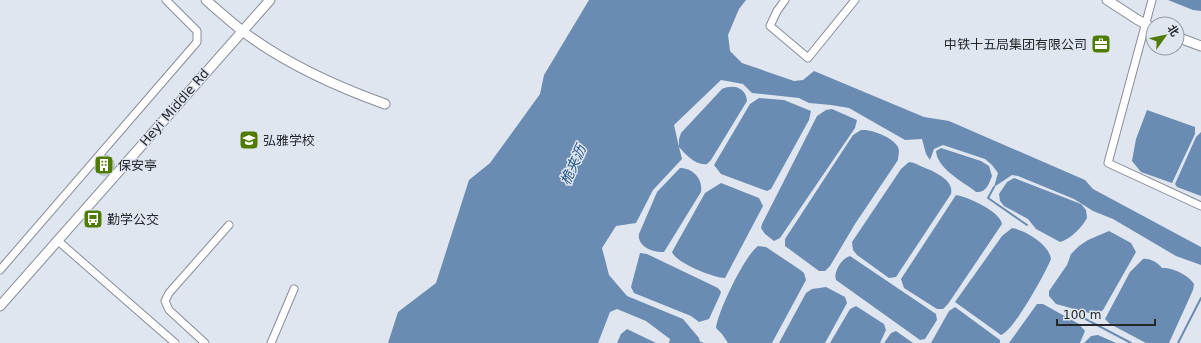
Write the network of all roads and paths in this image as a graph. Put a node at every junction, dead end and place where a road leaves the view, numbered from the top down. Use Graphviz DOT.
graph roads {
  1 [pos="166,0"];
  2 [pos="206,0"];
  3 [pos="270,0"];
  4 [pos="786,0"];
  5 [pos="855,0"];
  6 [pos="1107,0"];
  7 [pos="1152,0"];
  8 [pos="1150,16"];
  9 [pos="1145,24"];
  10 [pos="241,30"];
  11 [pos="1145,39"];
  12 [pos="1185,40"];
  13 [pos="1201,46"];
  14 [pos="385,104"];
  15 [pos="98,159"];
  16 [pos="112,172"];
  17 [pos="1201,206"];
  18 [pos="229,225"];
  19 [pos="57,240"];
  20 [pos="0,270"];
  21 [pos="294,289"];
  22 [pos="0,306"];
  23 [pos="175,343"];
  24 [pos="206,343"];
  25 [pos="271,343"];
  1 -- 15 [label="street"];
  2 -- 10 [label="street"];
  3 -- 10 [label="street, Heyi Middle Rd"];
  4 -- 5 [label="street"];
  6 -- 9 [label="street"];
  7 -- 8 [label="street"];
  10 -- 14 [label="street"];
  10 -- 16 [label="street, Heyi Middle Rd"];
  11 -- 17 [label="street"];
  12 -- 13 [label="street"];
  15 -- 16 [label="street"];
  15 -- 20 [label="street"];
  16 -- 19 [label="street, Heyi Middle Rd"];
  18 -- 24 [label="street"];
  19 -- 22 [label="street, Heyi Middle Rd"];
  19 -- 23 [label="street"];
  21 -- 25 [label="street"];
}
